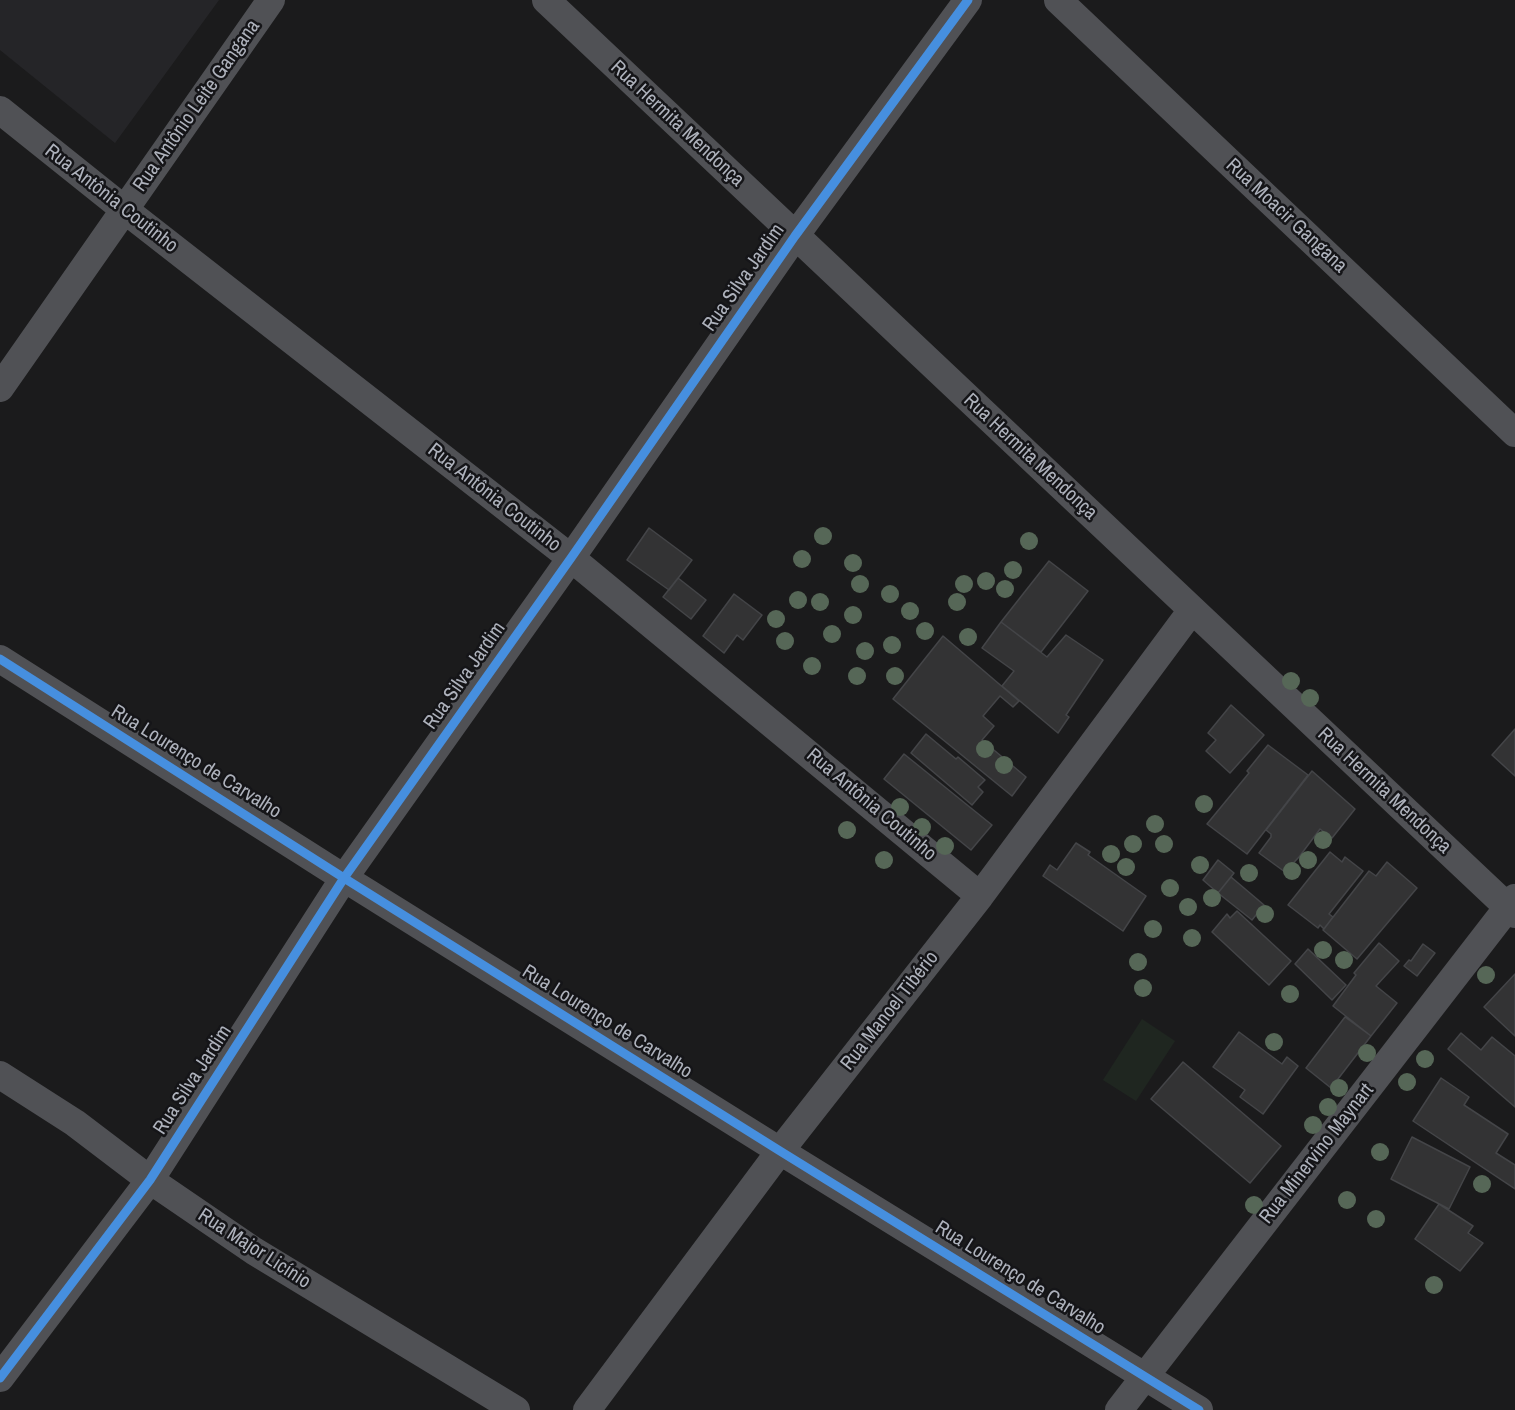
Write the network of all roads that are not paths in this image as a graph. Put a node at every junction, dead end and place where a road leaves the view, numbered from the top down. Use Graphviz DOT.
graph roads {
  1 [pos="271,0"];
  2 [pos="546,0"];
  3 [pos="968,0"];
  4 [pos="1058,0"];
  5 [pos="0,110"];
  6 [pos="125,210"];
  7 [pos="795,236"];
  8 [pos="0,388"];
  9 [pos="1515,433"];
  10 [pos="571,558"];
  11 [pos="1192,610"];
  12 [pos="0,659"];
  13 [pos="344,878"];
  14 [pos="980,896"];
  15 [pos="1513,906"];
  16 [pos="0,1075"];
  17 [pos="780,1151"];
  18 [pos="150,1180"];
  19 [pos="1146,1376"];
  20 [pos="0,1378"];
  21 [pos="516,1410"];
  22 [pos="586,1410"];
  23 [pos="1119,1410"];
  24 [pos="1199,1410"];
  1 -- 6 [label="street, Rua Antônio Leite Gangana"];
  2 -- 7 [label="street, Rua Hermita Mendonça"];
  3 -- 7 [label="street, Rua Silva Jardim"];
  4 -- 9 [label="street, Rua Moacir Gangana"];
  5 -- 6 [label="street, Rua Antônia Coutinho"];
  6 -- 8 [label="street, Rua Antônio Leite Gangana"];
  6 -- 10 [label="street, Rua Antônia Coutinho"];
  7 -- 10 [label="street, Rua Silva Jardim"];
  7 -- 11 [label="street, Rua Hermita Mendonça"];
  10 -- 13 [label="street, Rua Silva Jardim"];
  10 -- 14 [label="street, Rua Antônia Coutinho"];
  11 -- 14 [label="street, Rua Manoel Tibério"];
  11 -- 15 [label="street, Rua Hermita Mendonça"];
  12 -- 13 [label="street, Rua Lourenço de Carvalho"];
  13 -- 17 [label="street, Rua Lourenço de Carvalho"];
  13 -- 18 [label="street, Rua Silva Jardim"];
  14 -- 17 [label="street, Rua Manoel Tibério"];
  15 -- 19 [label="street, Rua Minervino Maynart"];
  16 -- 18 [label="street, Rua Major Licínio"];
  17 -- 19 [label="street, Rua Lourenço de Carvalho"];
  17 -- 22 [label="street, Rua Manoel Tibério"];
  18 -- 20 [label="street, Rua Silva Jardim"];
  18 -- 21 [label="street, Rua Major Licínio"];
  19 -- 23 [label="street, Rua Minervino Maynart"];
  19 -- 24 [label="street, Rua Lourenço de Carvalho"];
}
